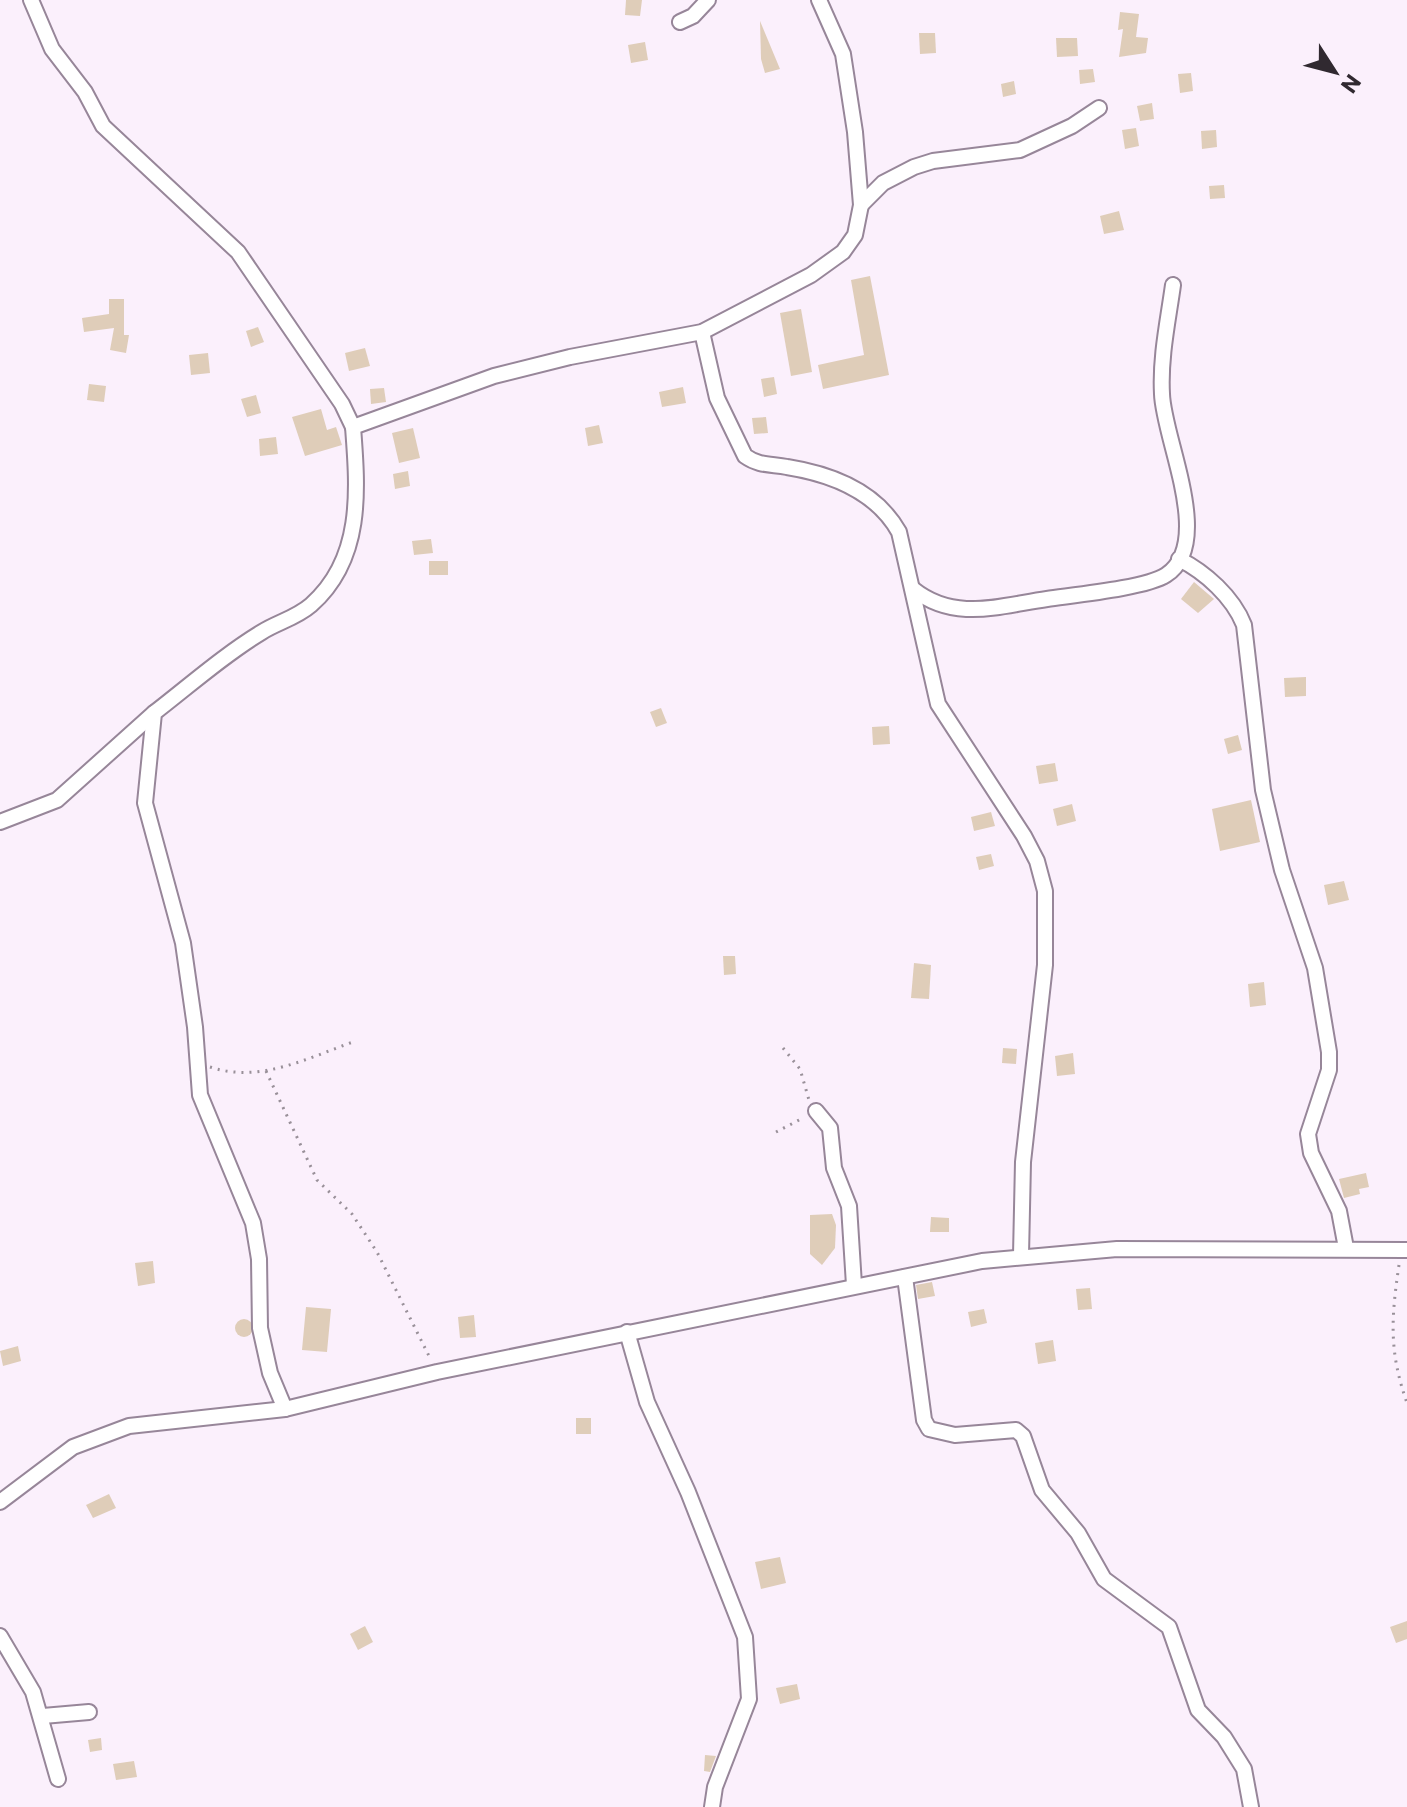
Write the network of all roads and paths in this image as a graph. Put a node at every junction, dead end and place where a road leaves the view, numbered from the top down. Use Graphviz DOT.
graph roads {
  1 [pos="31,0"];
  2 [pos="708,0"];
  3 [pos="819,0"];
  4 [pos="680,22"];
  5 [pos="1099,108"];
  6 [pos="859,174"];
  7 [pos="883,183"];
  8 [pos="861,205"];
  9 [pos="1173,285"];
  10 [pos="702,332"];
  11 [pos="353,427"];
  12 [pos="1179,559"];
  13 [pos="913,589"];
  14 [pos="154,713"];
  15 [pos="0,822"];
  16 [pos="356,1041"];
  17 [pos="783,1048"];
  18 [pos="199,1063"];
  19 [pos="266,1071"];
  20 [pos="816,1111"];
  21 [pos="776,1132"];
  22 [pos="1346,1248"];
  23 [pos="1404,1250"];
  24 [pos="1021,1255"];
  25 [pos="905,1277"];
  26 [pos="854,1285"];
  27 [pos="627,1332"];
  28 [pos="437,1372"];
  29 [pos="1407,1403"];
  30 [pos="285,1409"];
  31 [pos="0,1502"];
  32 [pos="0,1636"];
  33 [pos="89,1712"];
  34 [pos="43,1716"];
  35 [pos="58,1779"];
  36 [pos="712,1807"];
  37 [pos="1251,1807"];
  1 -- 11 [label="street"];
  2 -- 4 [label="street"];
  3 -- 6 [label="street"];
  5 -- 7 [label="street"];
  6 -- 7 [label="street"];
  6 -- 8 [label="street"];
  7 -- 8 [label="street"];
  8 -- 10 [label="street"];
  9 -- 12 [label="street"];
  10 -- 11 [label="street"];
  10 -- 13 [label="street"];
  11 -- 14 [label="street"];
  12 -- 13 [label="street"];
  12 -- 22 [label="street"];
  13 -- 24 [label="street"];
  14 -- 15 [label="street"];
  14 -- 18 [label="street"];
  16 -- 19 [label="path"];
  17 -- 20 [label="path"];
  18 -- 19 [label="path"];
  18 -- 30 [label="street"];
  19 -- 28 [label="path"];
  20 -- 21 [label="path"];
  20 -- 26 [label="street"];
  22 -- 23 [label="street"];
  22 -- 24 [label="street"];
  23 -- 29 [label="path"];
  24 -- 25 [label="street"];
  25 -- 26 [label="street"];
  25 -- 37 [label="street"];
  26 -- 27 [label="street"];
  27 -- 28 [label="street"];
  27 -- 36 [label="street"];
  28 -- 30 [label="street"];
  30 -- 31 [label="street"];
  32 -- 34 [label="street"];
  33 -- 34 [label="street"];
  34 -- 35 [label="street"];
}
